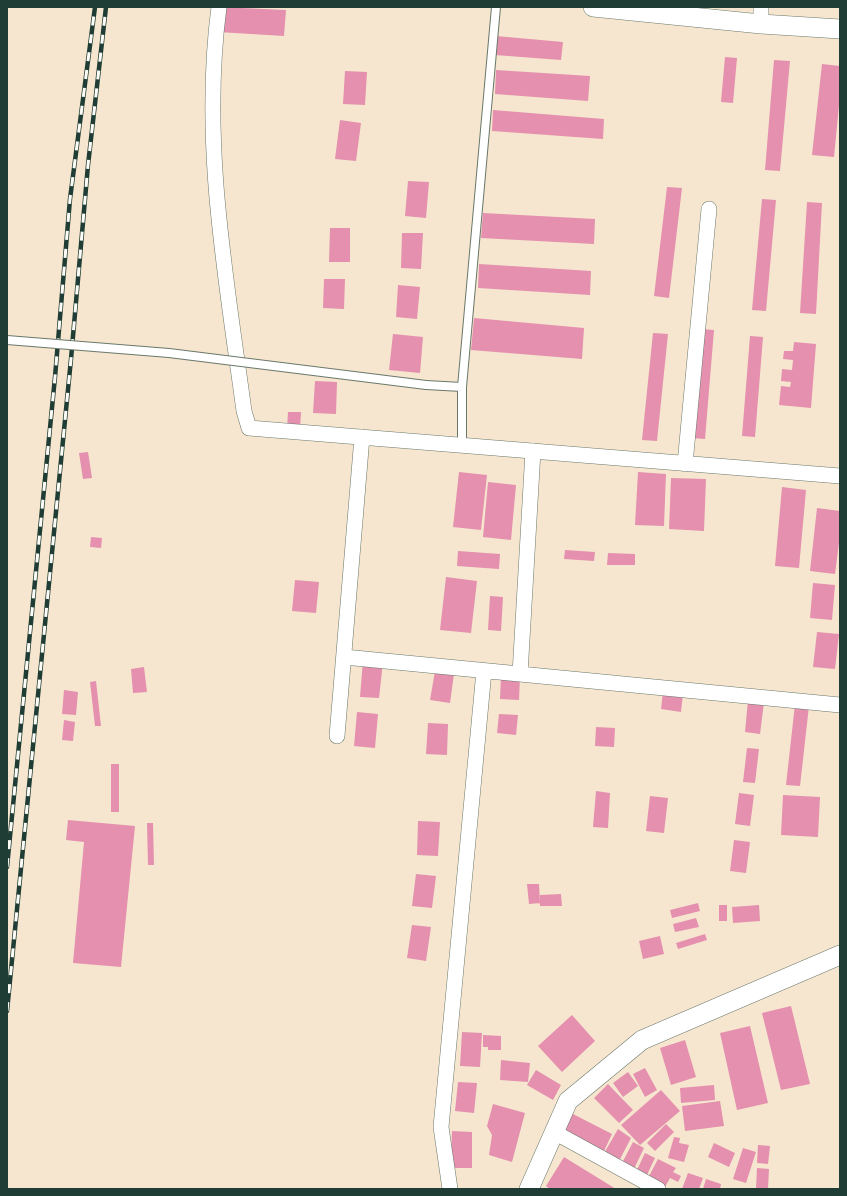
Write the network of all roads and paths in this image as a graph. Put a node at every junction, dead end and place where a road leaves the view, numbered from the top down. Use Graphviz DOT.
graph roads {
  1 [pos="219,7"];
  2 [pos="496,7"];
  3 [pos="592,7"];
  4 [pos="761,16"];
  5 [pos="840,29"];
  6 [pos="709,209"];
  7 [pos="7,340"];
  8 [pos="462,387"];
  9 [pos="362,437"];
  10 [pos="462,445"];
  11 [pos="533,451"];
  12 [pos="684,464"];
  13 [pos="840,476"];
  14 [pos="344,657"];
  15 [pos="484,671"];
  16 [pos="520,674"];
  17 [pos="840,705"];
  18 [pos="337,736"];
  19 [pos="840,955"];
  20 [pos="554,1132"];
  21 [pos="450,1189"];
  22 [pos="529,1189"];
  23 [pos="658,1189"];
  1 -- 9 [label="street"];
  2 -- 8 [label="lane"];
  3 -- 4 [label="street"];
  4 -- 5 [label="street"];
  6 -- 12 [label="street"];
  7 -- 8 [label="lane, bridge"];
  8 -- 10 [label="lane"];
  9 -- 10 [label="street"];
  9 -- 14 [label="street"];
  10 -- 11 [label="street"];
  11 -- 12 [label="street"];
  11 -- 16 [label="street"];
  12 -- 13 [label="street"];
  14 -- 15 [label="street"];
  14 -- 18 [label="street"];
  15 -- 16 [label="street"];
  15 -- 21 [label="street"];
  16 -- 17 [label="street"];
  19 -- 20 [label="street"];
  20 -- 22 [label="street"];
  20 -- 23 [label="street"];
}
